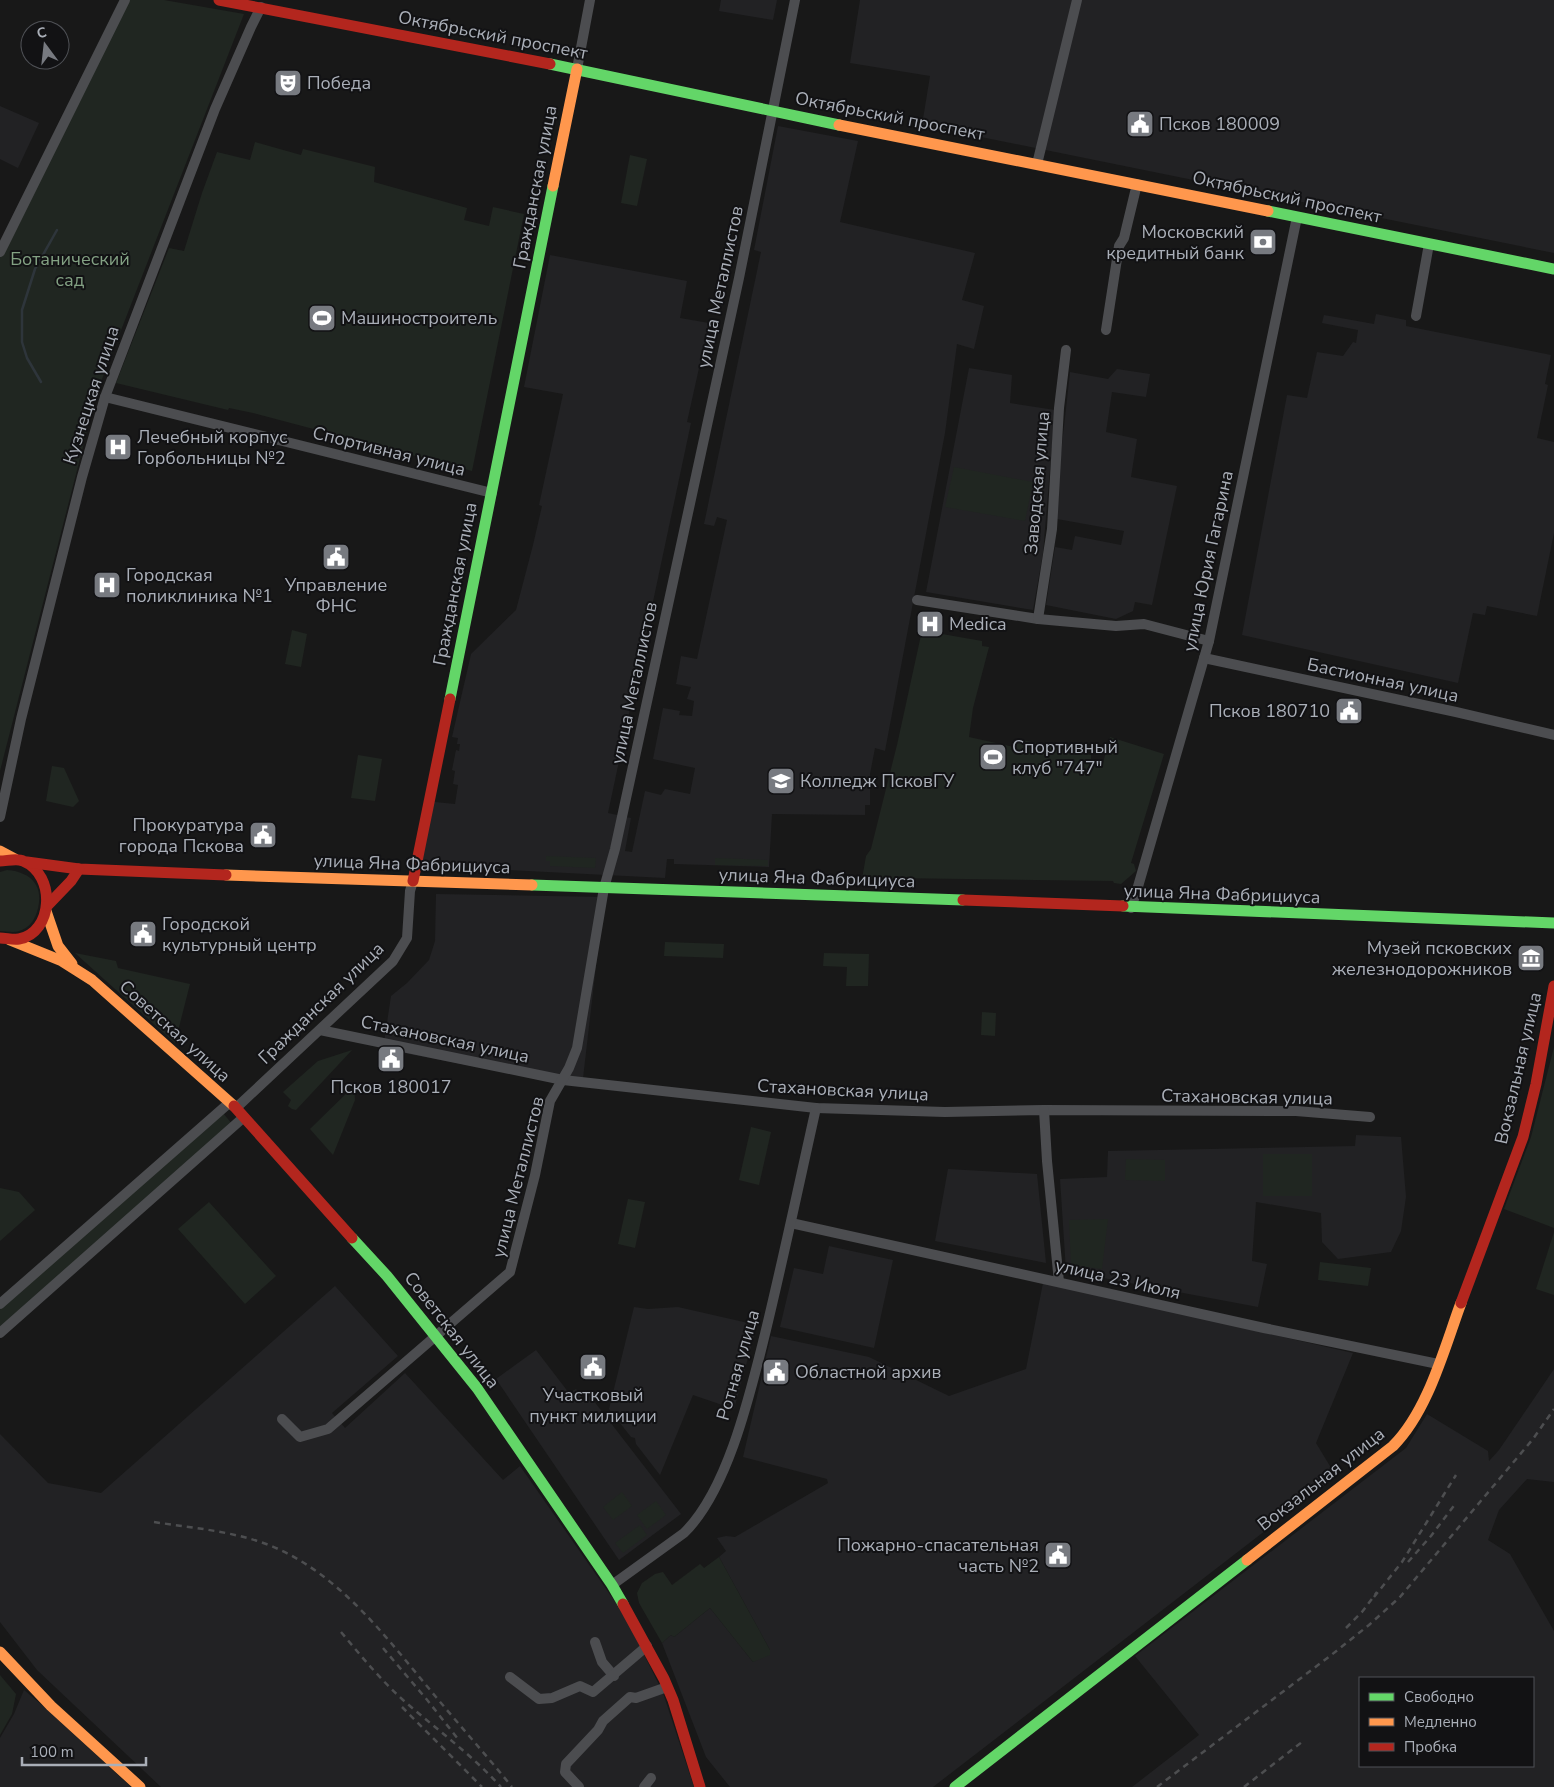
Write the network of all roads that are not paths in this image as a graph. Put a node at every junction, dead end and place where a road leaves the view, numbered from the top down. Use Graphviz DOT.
graph roads {
  1 [pos="125,0"];
  2 [pos="220,0"];
  3 [pos="590,0"];
  4 [pos="795,0"];
  5 [pos="1077,0"];
  6 [pos="262,4"];
  7 [pos="577,69"];
  8 [pos="773,111"];
  9 [pos="1037,164"];
  10 [pos="1137,184"];
  11 [pos="1297,217"];
  12 [pos="1430,244"];
  13 [pos="0,252"];
  14 [pos="1554,269"];
  15 [pos="1416,316"];
  16 [pos="1106,330"];
  17 [pos="1066,350"];
  18 [pos="105,397"];
  19 [pos="492,493"];
  20 [pos="917,600"];
  21 [pos="1038,619"];
  22 [pos="1209,641"];
  23 [pos="1204,658"];
  24 [pos="1554,735"];
  25 [pos="0,817"];
  26 [pos="0,851"];
  27 [pos="14,859"];
  28 [pos="0,862"];
  29 [pos="27,862"];
  30 [pos="79,869"];
  31 [pos="413,881"];
  32 [pos="604,888"];
  33 [pos="47,908"];
  34 [pos="1130,908"];
  35 [pos="1554,923"];
  36 [pos="4,940"];
  37 [pos="76,969"];
  38 [pos="1554,986"];
  39 [pos="320,1030"];
  40 [pos="563,1080"];
  41 [pos="816,1108"];
  42 [pos="236,1110"];
  43 [pos="1044,1110"];
  44 [pos="1370,1117"];
  45 [pos="791,1223"];
  46 [pos="1059,1282"];
  47 [pos="0,1304"];
  48 [pos="0,1333"];
  49 [pos="436,1336"];
  50 [pos="1438,1364"];
  51 [pos="282,1419"];
  52 [pos="612,1585"];
  53 [pos="595,1642"];
  54 [pos="647,1646"];
  55 [pos="0,1652"];
  56 [pos="614,1676"];
  57 [pos="510,1677"];
  58 [pos="667,1686"];
  59 [pos="651,1778"];
  60 [pos="140,1787"];
  61 [pos="579,1787"];
  62 [pos="644,1787"];
  63 [pos="700,1787"];
  64 [pos="955,1787"];
  1 -- 13 [label="street"];
  2 -- 6 [label="main road, Октябрьский проспект"];
  3 -- 7 [label="street, Гражданская улица"];
  4 -- 8 [label="street, улица Металлистов"];
  5 -- 9 [label="street"];
  6 -- 7 [label="main road, Октябрьский проспект"];
  6 -- 18 [label="street, Кузнецкая улица"];
  7 -- 8 [label="main road, Октябрьский проспект"];
  7 -- 19 [label="main road, Гражданская улица"];
  8 -- 9 [label="main road, Октябрьский проспект"];
  8 -- 32 [label="street, улица Металлистов"];
  9 -- 10 [label="main road, Октябрьский проспект"];
  10 -- 11 [label="main road, Октябрьский проспект"];
  10 -- 16 [label="street"];
  11 -- 12 [label="main road, Октябрьский проспект"];
  11 -- 22 [label="street, улица Юрия Гагарина"];
  12 -- 14 [label="main road, Октябрьский проспект"];
  12 -- 15 [label="street"];
  17 -- 21 [label="street, Заводская улица"];
  18 -- 19 [label="street, Спортивная улица"];
  18 -- 25 [label="street, Кузнецкая улица"];
  19 -- 31 [label="main road, Гражданская улица"];
  20 -- 21 [label="street"];
  21 -- 22 [label="street"];
  22 -- 23 [label="street, улица Юрия Гагарина"];
  23 -- 24 [label="street, Бастионная улица"];
  23 -- 34 [label="street, улица Юрия Гагарина"];
  26 -- 27 [label="main road"];
  27 -- 28 [label="main road"];
  27 -- 29 [label="main road, улица Яна Фабрициуса"];
  29 -- 30 [label="main road, улица Яна Фабрициуса"];
  29 -- 33 [label="main road, Советская улица"];
  30 -- 31 [label="main road, улица Яна Фабрициуса"];
  30 -- 33 [label="main road"];
  31 -- 32 [label="main road, улица Яна Фабрициуса"];
  31 -- 39 [label="street, Гражданская улица"];
  32 -- 34 [label="main road, улица Яна Фабрициуса"];
  32 -- 40 [label="street, улица Металлистов"];
  33 -- 36 [label="main road"];
  33 -- 37 [label="main road, Советская улица"];
  34 -- 35 [label="main road, улица Яна Фабрициуса"];
  36 -- 37 [label="main road, Советская улица"];
  37 -- 42 [label="main road, Советская улица"];
  38 -- 50 [label="main road, Вокзальная улица"];
  39 -- 40 [label="street, Стахановская улица"];
  39 -- 42 [label="street, Гражданская улица"];
  40 -- 41 [label="street, Стахановская улица"];
  40 -- 49 [label="street, улица Металлистов"];
  41 -- 43 [label="street, Стахановская улица"];
  41 -- 45 [label="street, Ротная улица"];
  42 -- 47 [label="street, Гражданская улица"];
  42 -- 48 [label="street, Гражданская улица"];
  42 -- 49 [label="main road, Советская улица"];
  43 -- 44 [label="street, Стахановская улица"];
  43 -- 46 [label="street"];
  45 -- 46 [label="street, улица 23 Июля"];
  45 -- 52 [label="street, Ротная улица"];
  46 -- 50 [label="street, улица 23 Июля"];
  49 -- 51 [label="street, улица Металлистов"];
  49 -- 52 [label="main road, Советская улица"];
  50 -- 64 [label="main road, Вокзальная улица"];
  52 -- 54 [label="main road, Советская улица"];
  53 -- 56 [label="street"];
  54 -- 56 [label="street"];
  54 -- 58 [label="main road, Советская улица"];
  55 -- 60 [label="main road"];
  56 -- 57 [label="street"];
  58 -- 61 [label="street"];
  58 -- 63 [label="main road, Советская улица"];
  59 -- 62 [label="street"];
}
